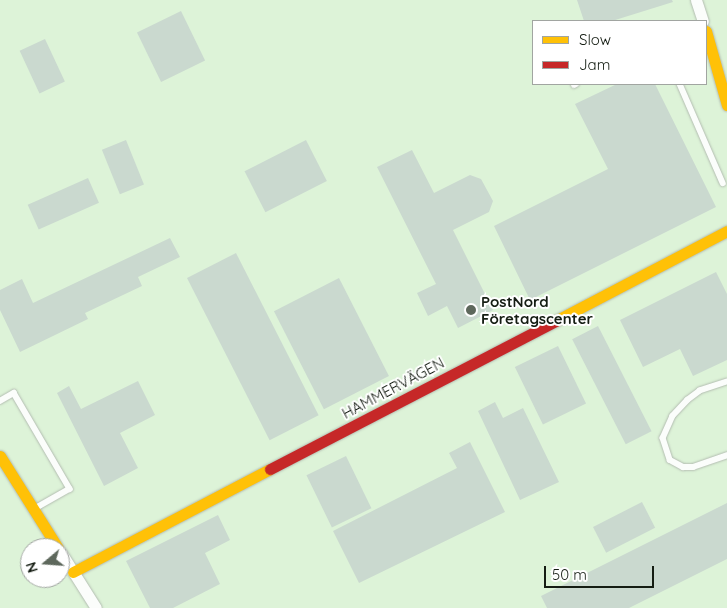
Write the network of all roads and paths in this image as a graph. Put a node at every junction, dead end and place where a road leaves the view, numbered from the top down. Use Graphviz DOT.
graph roads {
  1 [pos="696,0"];
  2 [pos="703,20"];
  3 [pos="707,35"];
  4 [pos="680,85"];
  5 [pos="727,105"];
  6 [pos="723,183"];
  7 [pos="727,231"];
  8 [pos="727,382"];
  9 [pos="0,401"];
  10 [pos="727,455"];
  11 [pos="0,456"];
  12 [pos="33,510"];
  13 [pos="51,538"];
  14 [pos="70,567"];
  15 [pos="73,572"];
  16 [pos="96,608"];
  1 -- 2 [label="street"];
  3 -- 5 [label="street"];
  4 -- 6 [label="lane"];
  7 -- 15 [label="street, HAMMERVÄGEN"];
  8 -- 10 [label="lane"];
  9 -- 12 [label="lane"];
  11 -- 12 [label="street"];
  12 -- 13 [label="street"];
  14 -- 15 [label="street"];
  15 -- 16 [label="street"];
}
